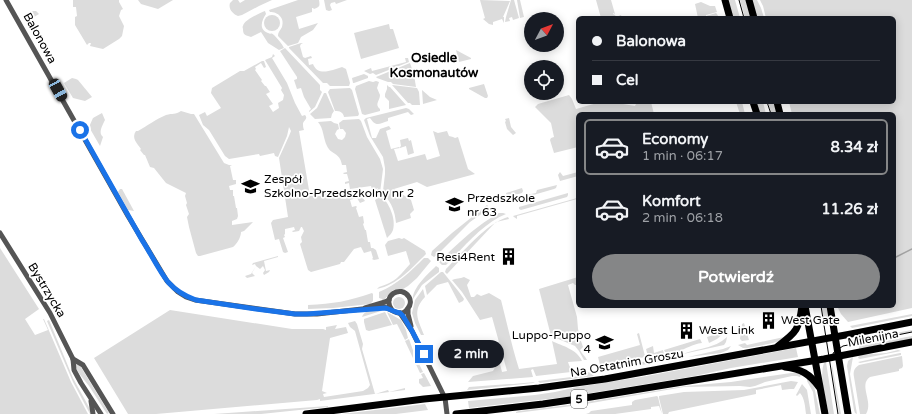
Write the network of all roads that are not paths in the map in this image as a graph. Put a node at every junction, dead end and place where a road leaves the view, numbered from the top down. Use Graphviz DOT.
graph roads {
  1 [pos="6,0"];
  2 [pos="725,0"];
  3 [pos="749,0"];
  4 [pos="729,16"];
  5 [pos="753,16"];
  6 [pos="0,233"];
  7 [pos="389,300"];
  8 [pos="803,308"];
  9 [pos="804,308"];
  10 [pos="830,308"];
  11 [pos="362,309"];
  12 [pos="408,309"];
  13 [pos="392,310"];
  14 [pos="400,313"];
  15 [pos="912,322"];
  16 [pos="412,331"];
  17 [pos="836,337"];
  18 [pos="812,342"];
  19 [pos="912,342"];
  20 [pos="776,348"];
  21 [pos="839,356"];
  22 [pos="73,359"];
  23 [pos="815,360"];
  24 [pos="777,366"];
  25 [pos="821,391"];
  26 [pos="91,398"];
  27 [pos="445,398"];
  28 [pos="93,414"];
  29 [pos="102,414"];
  30 [pos="113,414"];
  31 [pos="306,414"];
  32 [pos="447,414"];
  33 [pos="456,414"];
  34 [pos="825,414"];
  35 [pos="848,414"];
  1 -- 11 [label="street, Balonowa"];
  2 -- 4 [label="main road"];
  3 -- 5 [label="main road"];
  6 -- 22 [label="street, Bystrzycka"];
  7 -- 11 [label="street"];
  7 -- 12 [label="street"];
  7 -- 13 [label="street"];
  8 -- 20 [label="main road"];
  9 -- 18 [label="main road"];
  10 -- 17 [label="main road"];
  11 -- 13 [label="street"];
  12 -- 14 [label="street"];
  12 -- 16 [label="street"];
  13 -- 14 [label="street"];
  14 -- 16 [label="street"];
  15 -- 17 [label="main road, Milenijna / 5"];
  16 -- 27 [label="street"];
  17 -- 18 [label="main road, 5"];
  17 -- 21 [label="main road"];
  18 -- 20 [label="main road, Na Ostatnim Groszu / 5"];
  18 -- 23 [label="main road"];
  19 -- 21 [label="main road, Milenijna / 5"];
  20 -- 27 [label="main road, Na Ostatnim Groszu / 5"];
  21 -- 23 [label="main road, 5"];
  21 -- 35 [label="main road"];
  22 -- 26 [label="street, Bystrzycka"];
  22 -- 30 [label="street, Bystrzycka"];
  23 -- 24 [label="main road, 5"];
  23 -- 25 [label="main road"];
  24 -- 25 [label="main road"];
  24 -- 33 [label="main road, 5"];
  25 -- 34 [label="main road"];
  26 -- 28 [label="street"];
  26 -- 29 [label="street, Bystrzycka"];
  27 -- 31 [label="main road, Na Ostatnim Groszu / 5"];
  27 -- 32 [label="street"];
}
